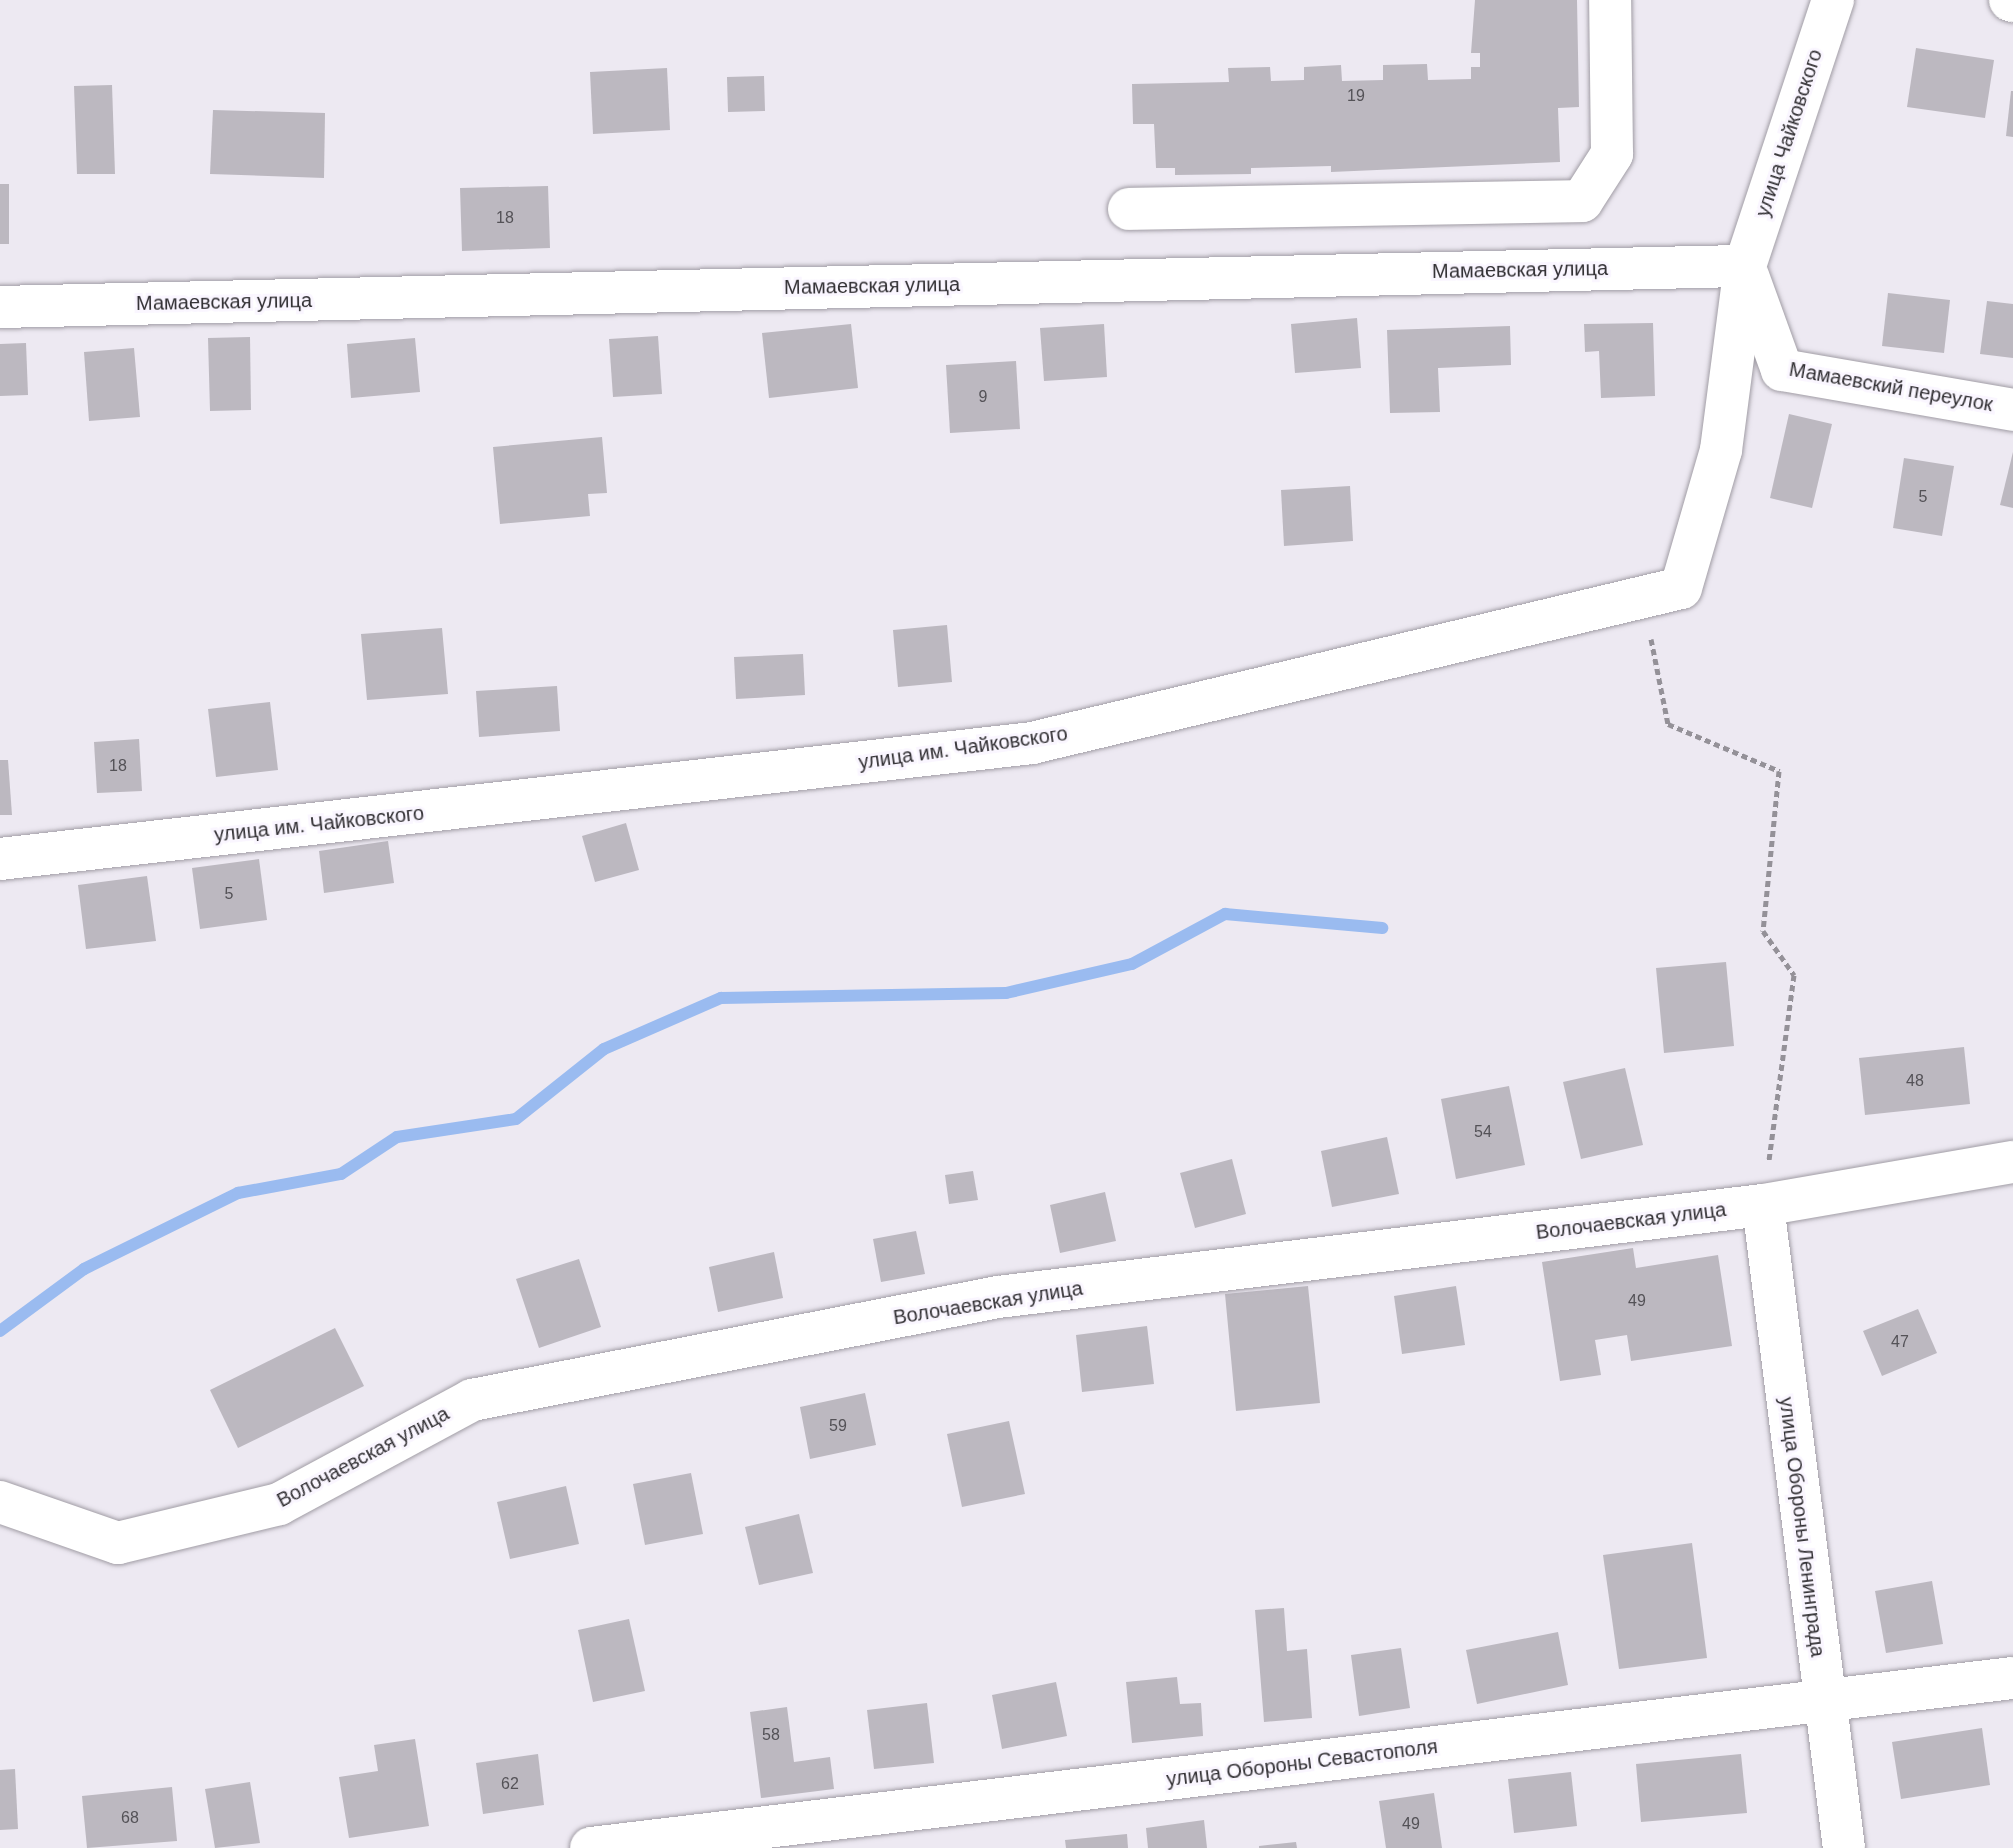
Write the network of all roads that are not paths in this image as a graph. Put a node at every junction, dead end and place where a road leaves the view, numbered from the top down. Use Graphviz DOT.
graph roads {
  1 [pos="1610,0"];
  2 [pos="1833,0"];
  3 [pos="1129,209"];
  4 [pos="1745,266"];
  5 [pos="0,307"];
  6 [pos="2013,410"];
  7 [pos="0,859"];
  8 [pos="2013,1162"];
  9 [pos="1763,1205"];
  10 [pos="0,1502"];
  11 [pos="2013,1678"];
  12 [pos="1824,1700"];
  13 [pos="591,1848"];
  14 [pos="1844,1848"];
  1 -- 3 [label="street"];
  2 -- 4 [label="street, улица Чайковского"];
  4 -- 5 [label="street, Мамаевская улица"];
  4 -- 6 [label="street, Мамаевский переулок"];
  4 -- 7 [label="street, улица им. Чайковского"];
  8 -- 9 [label="street, Волочаевская улица"];
  9 -- 10 [label="street, Волочаевская улица"];
  9 -- 12 [label="street, улица Обороны Ленинграда"];
  11 -- 12 [label="street, улица Обороны Севастополя"];
  12 -- 13 [label="street, улица Обороны Севастополя"];
  12 -- 14 [label="street, улица Обороны Ленинграда"];
}
